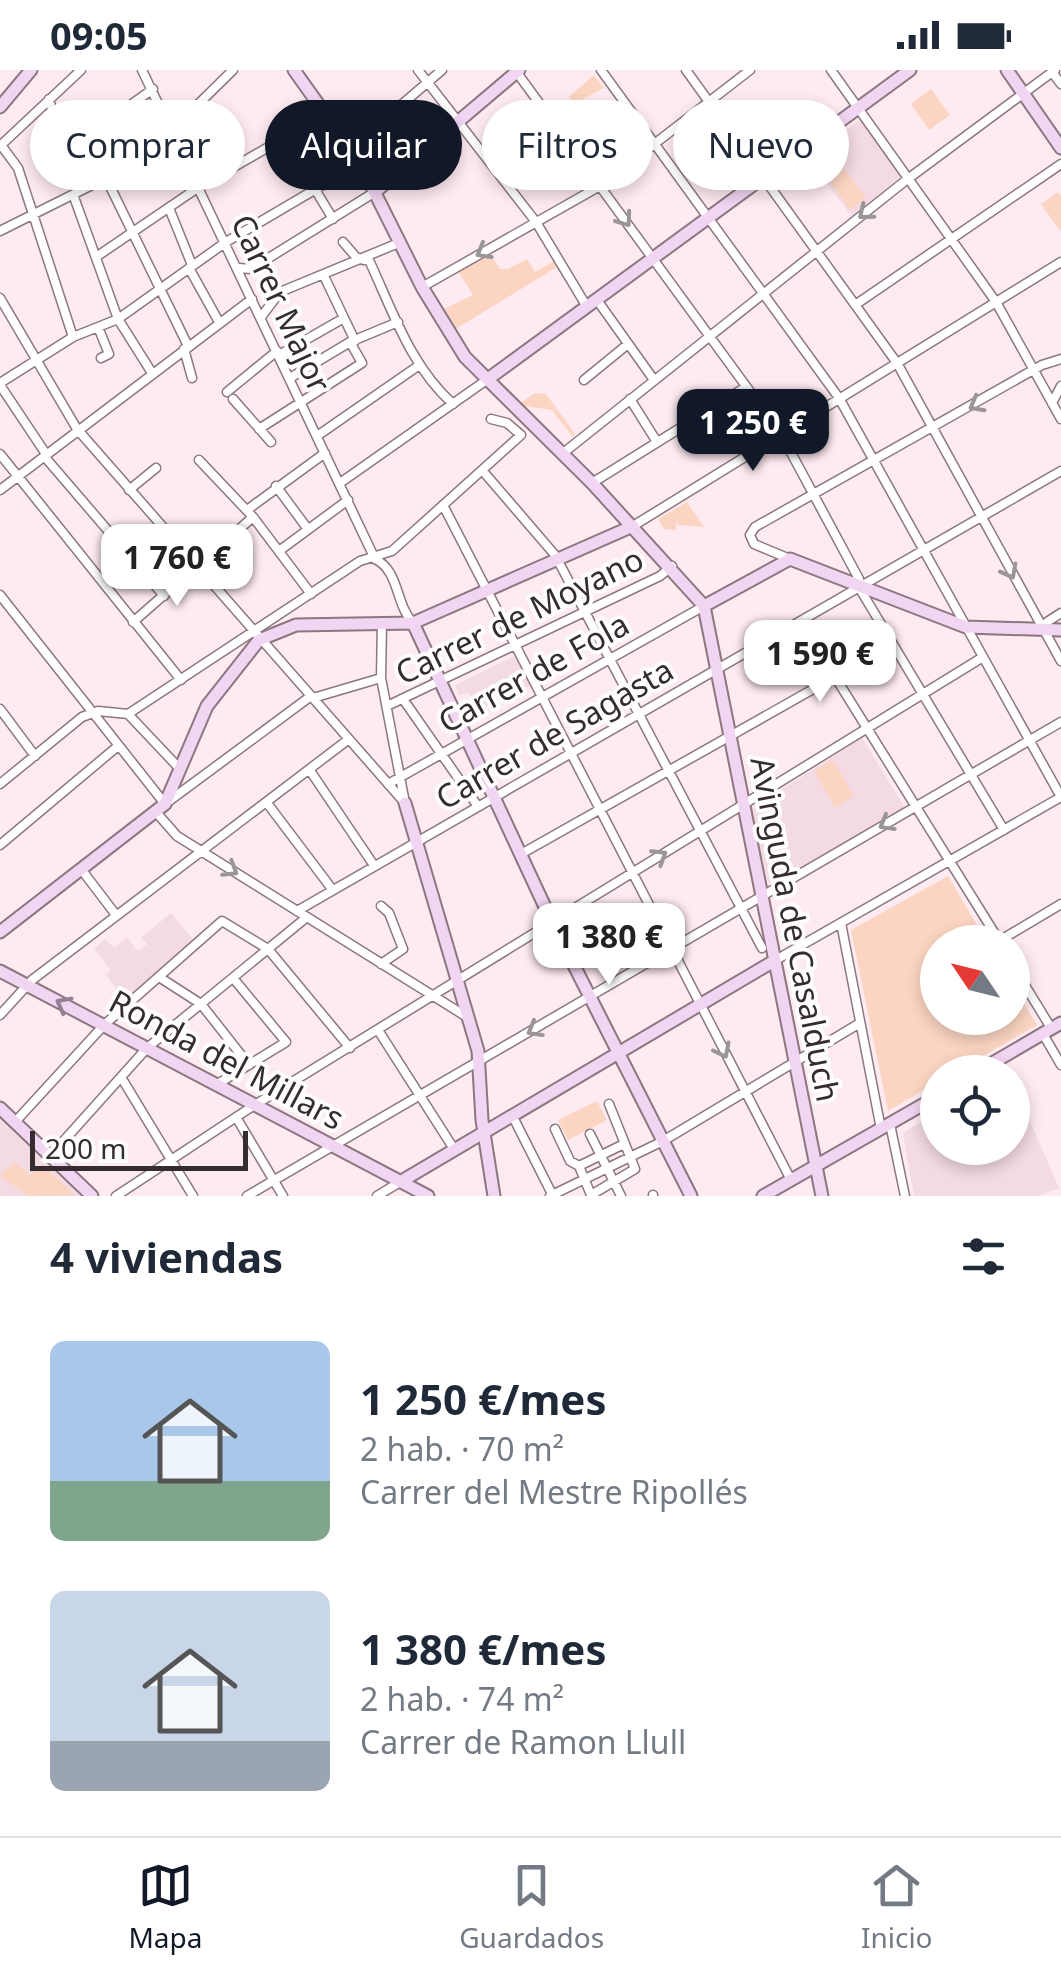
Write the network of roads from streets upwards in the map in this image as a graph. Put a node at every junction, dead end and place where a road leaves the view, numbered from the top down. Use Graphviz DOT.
graph roads {
  1 [pos="31,70"];
  2 [pos="82,70"];
  3 [pos="142,70"];
  4 [pos="233,70"];
  5 [pos="294,70"];
  6 [pos="418,70"];
  7 [pos="442,70"];
  8 [pos="600,70"];
  9 [pos="686,70"];
  10 [pos="750,70"];
  11 [pos="831,70"];
  12 [pos="910,70"];
  13 [pos="1007,70"];
  14 [pos="517,71"];
  15 [pos="1053,71"];
  16 [pos="430,84"];
  17 [pos="1061,84"];
  18 [pos="152,89"];
  19 [pos="1023,93"];
  20 [pos="49,99"];
  21 [pos="136,100"];
  22 [pos="157,100"];
  23 [pos="201,100"];
  24 [pos="316,100"];
  25 [pos="410,100"];
  26 [pos="443,100"];
  27 [pos="538,100"];
  28 [pos="707,100"];
  29 [pos="715,100"];
  30 [pos="0,107"];
  31 [pos="858,108"];
  32 [pos="849,115"];
  33 [pos="462,118"];
  34 [pos="462,125"];
  35 [pos="673,130"];
  36 [pos="1057,134"];
  37 [pos="654,144"];
  38 [pos="1,146"];
  39 [pos="1061,148"];
  40 [pos="482,151"];
  41 [pos="1061,164"];
  42 [pos="908,178"];
  43 [pos="86,190"];
  44 [pos="112,190"];
  45 [pos="194,190"];
  46 [pos="201,190"];
  47 [pos="315,190"];
  48 [pos="377,190"];
  49 [pos="512,190"];
  50 [pos="593,190"];
  51 [pos="603,190"];
  52 [pos="747,190"];
  53 [pos="773,190"];
  54 [pos="375,192"];
  55 [pos="74,197"];
  56 [pos="169,208"];
  57 [pos="34,214"];
  58 [pos="708,218"];
  59 [pos="333,219"];
  60 [pos="536,222"];
  61 [pos="0,231"];
  62 [pos="133,233"];
  63 [pos="952,239"];
  64 [pos="226,242"];
  65 [pos="344,242"];
  66 [pos="401,242"];
  67 [pos="816,251"];
  68 [pos="96,257"];
  69 [pos="653,258"];
  70 [pos="366,259"];
  71 [pos="1061,262"];
  72 [pos="190,266"];
  73 [pos="238,268"];
  74 [pos="324,276"];
  75 [pos="422,287"];
  76 [pos="160,290"];
  77 [pos="762,294"];
  78 [pos="0,298"];
  79 [pos="252,299"];
  80 [pos="996,302"];
  81 [pos="592,303"];
  82 [pos="855,305"];
  83 [pos="261,317"];
  84 [pos="344,318"];
  85 [pos="118,319"];
  86 [pos="220,322"];
  87 [pos="398,322"];
  88 [pos="98,327"];
  89 [pos="710,336"];
  90 [pos="73,338"];
  91 [pos="353,342"];
  92 [pos="628,344"];
  93 [pos="186,347"];
  94 [pos="278,353"];
  95 [pos="36,358"];
  96 [pos="100,358"];
  97 [pos="1061,360"];
  98 [pos="897,363"];
  99 [pos="418,366"];
  100 [pos="1035,372"];
  101 [pos="152,373"];
  102 [pos="192,378"];
  103 [pos="290,378"];
  104 [pos="488,379"];
  105 [pos="584,380"];
  106 [pos="654,380"];
  107 [pos="0,384"];
  108 [pos="746,386"];
  109 [pos="1061,386"];
  110 [pos="839,398"];
  111 [pos="630,399"];
  112 [pos="301,402"];
  113 [pos="1052,403"];
  114 [pos="452,404"];
  115 [pos="491,419"];
  116 [pos="1061,419"];
  117 [pos="259,429"];
  118 [pos="934,429"];
  119 [pos="77,430"];
  120 [pos="781,434"];
  121 [pos="317,436"];
  122 [pos="271,442"];
  123 [pos="658,442"];
  124 [pos="325,453"];
  125 [pos="0,454"];
  126 [pos="562,454"];
  127 [pos="45,455"];
  128 [pos="199,460"];
  129 [pos="874,462"];
  130 [pos="156,468"];
  131 [pos="482,470"];
  132 [pos="1061,471"];
  133 [pos="15,478"];
  134 [pos="592,483"];
  135 [pos="340,484"];
  136 [pos="276,486"];
  137 [pos="0,490"];
  138 [pos="130,490"];
  139 [pos="814,494"];
  140 [pos="348,500"];
  141 [pos="443,505"];
  142 [pos="250,514"];
  143 [pos="980,518"];
  144 [pos="633,526"];
  145 [pos="307,528"];
  146 [pos="923,550"];
  147 [pos="278,551"];
  148 [pos="375,559"];
  149 [pos="557,559"];
  150 [pos="790,559"];
  151 [pos="672,566"];
  152 [pos="196,568"];
  153 [pos="860,589"];
  154 [pos="487,590"];
  155 [pos="311,594"];
  156 [pos="0,595"];
  157 [pos="164,596"];
  158 [pos="704,606"];
  159 [pos="585,613"];
  160 [pos="1061,615"];
  161 [pos="133,622"];
  162 [pos="382,622"];
  163 [pos="801,622"];
  164 [pos="413,623"];
  165 [pos="966,628"];
  166 [pos="1044,630"];
  167 [pos="1061,630"];
  168 [pos="255,637"];
  169 [pos="893,644"];
  170 [pos="516,646"];
  171 [pos="983,657"];
  172 [pos="609,659"];
  173 [pos="1061,661"];
  174 [pos="716,669"];
  175 [pos="835,676"];
  176 [pos="381,678"];
  177 [pos="181,680"];
  178 [pos="442,682"];
  179 [pos="923,694"];
  180 [pos="542,696"];
  181 [pos="312,697"];
  182 [pos="403,699"];
  183 [pos="387,706"];
  184 [pos="0,709"];
  185 [pos="91,713"];
  186 [pos="128,714"];
  187 [pos="637,714"];
  188 [pos="1061,722"];
  189 [pos="868,728"];
  190 [pos="730,734"];
  191 [pos="467,738"];
  192 [pos="349,739"];
  193 [pos="1030,740"];
  194 [pos="118,746"];
  195 [pos="570,752"];
  196 [pos="438,754"];
  197 [pos="35,756"];
  198 [pos="180,769"];
  199 [pos="666,770"];
  200 [pos="310,772"];
  201 [pos="401,774"];
  202 [pos="971,775"];
  203 [pos="0,784"];
  204 [pos="388,784"];
  205 [pos="494,796"];
  206 [pos="1061,797"];
  207 [pos="267,802"];
  208 [pos="404,804"];
  209 [pos="477,804"];
  210 [pos="743,804"];
  211 [pos="917,806"];
  212 [pos="160,808"];
  213 [pos="599,809"];
  214 [pos="1004,830"];
  215 [pos="698,832"];
  216 [pos="415,840"];
  217 [pos="0,845"];
  218 [pos="199,850"];
  219 [pos="521,854"];
  220 [pos="950,860"];
  221 [pos="373,864"];
  222 [pos="80,869"];
  223 [pos="632,873"];
  224 [pos="332,889"];
  225 [pos="761,898"];
  226 [pos="1061,904"];
  227 [pos="383,908"];
  228 [pos="739,910"];
  229 [pos="297,911"];
  230 [pos="116,915"];
  231 [pos="307,917"];
  232 [pos="552,922"];
  233 [pos="841,923"];
  234 [pos="989,925"];
  235 [pos="1027,925"];
  236 [pos="0,932"];
  237 [pos="762,948"];
  238 [pos="268,950"];
  239 [pos="672,950"];
  240 [pos="774,961"];
  241 [pos="382,964"];
  242 [pos="0,971"];
  243 [pos="159,976"];
  244 [pos="234,978"];
  245 [pos="458,980"];
  246 [pos="28,986"];
  247 [pos="1030,992"];
  248 [pos="433,996"];
  249 [pos="591,998"];
  250 [pos="201,1004"];
  251 [pos="700,1004"];
  252 [pos="0,1015"];
  253 [pos="468,1018"];
  254 [pos="860,1022"];
  255 [pos="104,1026"];
  256 [pos="1054,1029"];
  257 [pos="378,1030"];
  258 [pos="147,1048"];
  259 [pos="350,1048"];
  260 [pos="618,1052"];
  261 [pos="1007,1055"];
  262 [pos="478,1062"];
  263 [pos="794,1062"];
  264 [pos="249,1065"];
  265 [pos="1061,1065"];
  266 [pos="121,1077"];
  267 [pos="216,1085"];
  268 [pos="744,1092"];
  269 [pos="420,1096"];
  270 [pos="608,1104"];
  271 [pos="253,1106"];
  272 [pos="920,1107"];
  273 [pos="0,1108"];
  274 [pos="512,1115"];
  275 [pos="236,1117"];
  276 [pos="15,1122"];
  277 [pos="886,1127"];
  278 [pos="555,1130"];
  279 [pos="484,1131"];
  280 [pos="590,1134"];
  281 [pos="663,1140"];
  282 [pos="624,1144"];
  283 [pos="332,1146"];
  284 [pos="454,1150"];
  285 [pos="600,1153"];
  286 [pos="51,1155"];
  287 [pos="631,1156"];
  288 [pos="171,1160"];
  289 [pos="579,1166"];
  290 [pos="607,1168"];
  291 [pos="816,1168"];
  292 [pos="274,1180"];
  293 [pos="584,1180"];
  294 [pos="790,1180"];
  295 [pos="400,1182"];
  296 [pos="614,1183"];
  297 [pos="591,1195"];
  298 [pos="92,1196"];
  299 [pos="116,1196"];
  300 [pos="192,1196"];
  301 [pos="247,1196"];
  302 [pos="283,1196"];
  303 [pos="377,1196"];
  304 [pos="428,1196"];
  305 [pos="494,1196"];
  306 [pos="552,1196"];
  307 [pos="621,1196"];
  308 [pos="691,1196"];
  309 [pos="763,1196"];
  310 [pos="822,1196"];
  311 [pos="905,1196"];
  1 -- 30 [label="street"];
  2 -- 20 [label="street"];
  3 -- 18 [label="street, Carrer Major"];
  4 -- 23 [label="street"];
  5 -- 24 [label="street, Avinguda de Casalduch"];
  6 -- 16 [label="street"];
  7 -- 16 [label="street"];
  8 -- 37 [label="street"];
  9 -- 28 [label="street"];
  10 -- 29 [label="street"];
  11 -- 31 [label="street"];
  12 -- 31 [label="street"];
  13 -- 19 [label="street"];
  14 -- 27 [label="street"];
  14 -- 33 [label="street"];
  15 -- 17 [label="street"];
  15 -- 19 [label="street"];
  16 -- 25 [label="street"];
  16 -- 26 [label="street"];
  18 -- 21 [label="street"];
  18 -- 22 [label="street, Carrer Major"];
  19 -- 36 [label="street"];
  19 -- 42 [label="street"];
  20 -- 38 [label="street"];
  31 -- 32 [label="street"];
  31 -- 42 [label="street"];
  34 -- 40 [label="street"];
  35 -- 37 [label="street"];
  36 -- 39 [label="street"];
  37 -- 58 [label="street"];
  38 -- 57 [label="street"];
  41 -- 63 [label="street"];
  42 -- 63 [label="street"];
  42 -- 67 [label="street, one-way"];
  43 -- 55 [label="street"];
  44 -- 62 [label="street"];
  45 -- 56 [label="street"];
  46 -- 64 [label="street, Carrer Major"];
  47 -- 59 [label="street"];
  47 -- 64 [label="street"];
  48 -- 54 [label="street"];
  49 -- 60 [label="street"];
  50 -- 60 [label="street"];
  51 -- 69 [label="street, one-way"];
  52 -- 58 [label="street"];
  53 -- 67 [label="street"];
  54 -- 59 [label="street"];
  54 -- 66 [label="street, Avinguda de Casalduch"];
  55 -- 57 [label="street"];
  55 -- 68 [label="street"];
  56 -- 62 [label="street"];
  56 -- 72 [label="street"];
  57 -- 61 [label="street"];
  57 -- 90 [label="street"];
  58 -- 69 [label="street"];
  58 -- 77 [label="street"];
  59 -- 73 [label="street"];
  60 -- 75 [label="street, one-way"];
  60 -- 81 [label="street"];
  62 -- 68 [label="street"];
  62 -- 76 [label="street"];
  63 -- 80 [label="street"];
  63 -- 82 [label="street"];
  64 -- 72 [label="street"];
  64 -- 73 [label="street, Carrer Major"];
  65 -- 70 [label="street"];
  66 -- 70 [label="street"];
  66 -- 75 [label="street, Avinguda de Casalduch"];
  67 -- 77 [label="street"];
  67 -- 82 [label="street"];
  68 -- 85 [label="street"];
  69 -- 81 [label="street"];
  69 -- 89 [label="street"];
  70 -- 74 [label="street"];
  70 -- 87 [label="street"];
  71 -- 80 [label="street"];
  72 -- 76 [label="street"];
  72 -- 86 [label="street"];
  73 -- 79 [label="street, Carrer Major"];
  74 -- 83 [label="street"];
  74 -- 84 [label="street"];
  75 -- 104 [label="street, Avinguda de Casalduch"];
  76 -- 85 [label="street"];
  76 -- 93 [label="street"];
  77 -- 89 [label="street"];
  77 -- 110 [label="street"];
  78 -- 95 [label="street"];
  79 -- 83 [label="street, Carrer Major"];
  79 -- 86 [label="street"];
  80 -- 98 [label="street"];
  80 -- 100 [label="street"];
  81 -- 92 [label="street"];
  81 -- 104 [label="street"];
  82 -- 98 [label="street"];
  83 -- 94 [label="street, Carrer Major"];
  84 -- 91 [label="street"];
  84 -- 94 [label="street"];
  85 -- 88 [label="street"];
  85 -- 101 [label="street"];
  86 -- 93 [label="street"];
  87 -- 91 [label="street"];
  87 -- 99 [label="street"];
  88 -- 90 [label="street"];
  88 -- 96 [label="street"];
  89 -- 106 [label="street"];
  89 -- 108 [label="street"];
  90 -- 95 [label="street"];
  91 -- 103 [label="street"];
  91 -- 112 [label="street"];
  92 -- 105 [label="street"];
  92 -- 106 [label="street"];
  93 -- 101 [label="street"];
  93 -- 102 [label="street"];
  94 -- 103 [label="street, Carrer Major"];
  94 -- 117 [label="street"];
  95 -- 107 [label="street"];
  95 -- 119 [label="street"];
  97 -- 100 [label="street"];
  98 -- 110 [label="street"];
  98 -- 118 [label="street"];
  99 -- 114 [label="street"];
  99 -- 121 [label="street"];
  100 -- 113 [label="street"];
  100 -- 118 [label="street, one-way"];
  101 -- 119 [label="street"];
  103 -- 112 [label="street, Carrer Major"];
  104 -- 114 [label="street"];
  104 -- 126 [label="street, Avinguda de Casalduch"];
  106 -- 111 [label="street"];
  107 -- 127 [label="street"];
  108 -- 120 [label="street"];
  108 -- 123 [label="street"];
  109 -- 113 [label="street"];
  110 -- 120 [label="street"];
  110 -- 129 [label="street"];
  111 -- 123 [label="street"];
  111 -- 126 [label="street"];
  112 -- 117 [label="street"];
  112 -- 121 [label="street, Carrer Major"];
  113 -- 116 [label="street"];
  114 -- 135 [label="street"];
  115 -- 131 [label="street"];
  117 -- 122 [label="street"];
  118 -- 129 [label="street"];
  118 -- 143 [label="street"];
  119 -- 127 [label="street"];
  119 -- 138 [label="street"];
  120 -- 139 [label="street"];
  120 -- 144 [label="street"];
  121 -- 124 [label="street, Carrer Major"];
  123 -- 134 [label="street"];
  124 -- 135 [label="street, Carrer Major"];
  124 -- 136 [label="street"];
  125 -- 133 [label="street"];
  126 -- 134 [label="street, Avinguda de Casalduch"];
  127 -- 133 [label="street"];
  127 -- 157 [label="street"];
  128 -- 142 [label="street"];
  129 -- 139 [label="street"];
  129 -- 146 [label="street"];
  130 -- 138 [label="street"];
  131 -- 141 [label="street"];
  131 -- 149 [label="street"];
  132 -- 143 [label="street, Carrer de Sagasta"];
  133 -- 137 [label="street"];
  133 -- 161 [label="street"];
  134 -- 144 [label="street, Avinguda de Casalduch"];
  135 -- 140 [label="street, Carrer Major"];
  136 -- 142 [label="street"];
  136 -- 145 [label="street"];
  138 -- 152 [label="street"];
  139 -- 150 [label="street"];
  139 -- 153 [label="street"];
  140 -- 145 [label="street"];
  140 -- 148 [label="street, Carrer Major"];
  141 -- 148 [label="street"];
  141 -- 154 [label="street"];
  142 -- 147 [label="street"];
  142 -- 152 [label="street"];
  143 -- 146 [label="street, Carrer de Sagasta"];
  143 -- 166 [label="street, one-way"];
  144 -- 149 [label="street"];
  144 -- 151 [label="street, Avinguda de Casalduch"];
  145 -- 147 [label="street"];
  146 -- 153 [label="street, Carrer de Sagasta"];
  146 -- 165 [label="street"];
  147 -- 155 [label="street"];
  148 -- 155 [label="street"];
  148 -- 164 [label="street, Carrer Major"];
  149 -- 154 [label="street"];
  149 -- 159 [label="street"];
  150 -- 153 [label="street"];
  150 -- 158 [label="street"];
  151 -- 158 [label="street, Avinguda de Casalduch"];
  151 -- 159 [label="street, Carrer de Moyano"];
  152 -- 157 [label="street"];
  152 -- 168 [label="street"];
  153 -- 163 [label="street, Carrer de Sagasta"];
  153 -- 165 [label="street"];
  153 -- 169 [label="street"];
  154 -- 164 [label="street"];
  154 -- 170 [label="street"];
  155 -- 168 [label="street"];
  156 -- 185 [label="street"];
  157 -- 161 [label="street"];
  158 -- 172 [label="street, Carrer de Fola"];
  158 -- 174 [label="street, Avinguda de Casalduch"];
  159 -- 170 [label="street, Carrer de Moyano"];
  159 -- 172 [label="street"];
  160 -- 166 [label="street"];
  161 -- 177 [label="street"];
  162 -- 164 [label="street"];
  162 -- 168 [label="street"];
  162 -- 176 [label="street"];
  163 -- 174 [label="street, Carrer de Sagasta"];
  163 -- 175 [label="street"];
  164 -- 178 [label="street"];
  165 -- 166 [label="street"];
  165 -- 171 [label="street"];
  166 -- 167 [label="street"];
  166 -- 173 [label="street"];
  168 -- 177 [label="street"];
  168 -- 181 [label="street"];
  168 -- 198 [label="street"];
  169 -- 175 [label="street"];
  169 -- 179 [label="street"];
  170 -- 178 [label="street, Carrer de Moyano"];
  170 -- 180 [label="street"];
  171 -- 179 [label="street"];
  171 -- 193 [label="street"];
  172 -- 180 [label="street, Carrer de Fola"];
  172 -- 187 [label="street"];
  174 -- 187 [label="street, Carrer de Sagasta"];
  174 -- 190 [label="street, Avinguda de Casalduch"];
  175 -- 189 [label="street"];
  175 -- 190 [label="street"];
  176 -- 181 [label="street"];
  176 -- 183 [label="street"];
  177 -- 186 [label="street"];
  178 -- 182 [label="street, Carrer de Moyano"];
  178 -- 191 [label="street"];
  179 -- 189 [label="street"];
  179 -- 202 [label="street"];
  180 -- 191 [label="street, Carrer de Fola"];
  180 -- 195 [label="street"];
  181 -- 192 [label="street"];
  181 -- 212 [label="street"];
  182 -- 183 [label="street, Carrer de Moyano"];
  182 -- 196 [label="street"];
  183 -- 201 [label="street"];
  184 -- 197 [label="street"];
  185 -- 186 [label="street"];
  185 -- 194 [label="street"];
  185 -- 197 [label="street"];
  186 -- 198 [label="street"];
  187 -- 195 [label="street, Carrer de Sagasta"];
  187 -- 199 [label="street"];
  188 -- 193 [label="street"];
  189 -- 210 [label="street"];
  189 -- 211 [label="street"];
  190 -- 199 [label="street"];
  190 -- 210 [label="street, Avinguda de Casalduch"];
  191 -- 196 [label="street, Carrer de Fola"];
  191 -- 205 [label="street"];
  192 -- 200 [label="street"];
  192 -- 204 [label="street"];
  193 -- 202 [label="street"];
  193 -- 206 [label="street"];
  194 -- 212 [label="street"];
  194 -- 217 [label="street"];
  195 -- 205 [label="street, Carrer de Sagasta"];
  195 -- 213 [label="street"];
  196 -- 201 [label="street, Carrer de Fola"];
  196 -- 209 [label="street"];
  197 -- 203 [label="street"];
  198 -- 212 [label="street"];
  199 -- 213 [label="street"];
  199 -- 215 [label="street"];
  200 -- 207 [label="street"];
  200 -- 221 [label="street"];
  201 -- 204 [label="street, Carrer de Fola"];
  201 -- 208 [label="street"];
  202 -- 211 [label="street"];
  202 -- 214 [label="street"];
  204 -- 208 [label="street"];
  205 -- 209 [label="street, Carrer de Sagasta"];
  205 -- 219 [label="street"];
  206 -- 214 [label="street"];
  207 -- 218 [label="street"];
  207 -- 224 [label="street"];
  208 -- 216 [label="street"];
  209 -- 216 [label="street, Carrer de Sagasta"];
  210 -- 215 [label="street"];
  210 -- 225 [label="street, Avinguda de Casalduch"];
  211 -- 220 [label="street"];
  211 -- 225 [label="street, one-way"];
  212 -- 218 [label="street"];
  212 -- 222 [label="street"];
  213 -- 219 [label="street"];
  213 -- 223 [label="street"];
  214 -- 220 [label="street"];
  223 -- 215 [label="street, one-way"];
  215 -- 228 [label="street"];
  216 -- 221 [label="street, Carrer de Sagasta"];
  216 -- 245 [label="street"];
  218 -- 229 [label="street, one-way"];
  218 -- 230 [label="street"];
  219 -- 232 [label="street"];
  220 -- 233 [label="street"];
  220 -- 234 [label="street"];
  221 -- 224 [label="street, Carrer de Sagasta"];
  222 -- 230 [label="street"];
  222 -- 236 [label="street"];
  223 -- 232 [label="street"];
  223 -- 239 [label="street"];
  224 -- 229 [label="street, Carrer de Sagasta"];
  225 -- 228 [label="street"];
  225 -- 240 [label="street, Avinguda de Casalduch"];
  226 -- 235 [label="street"];
  227 -- 241 [label="street"];
  228 -- 237 [label="street"];
  228 -- 239 [label="street"];
  229 -- 231 [label="street"];
  230 -- 246 [label="street"];
  231 -- 238 [label="street"];
  231 -- 241 [label="street"];
  232 -- 245 [label="street"];
  232 -- 249 [label="street"];
  233 -- 240 [label="street"];
  233 -- 254 [label="street"];
  238 -- 243 [label="street"];
  238 -- 244 [label="street"];
  238 -- 259 [label="street"];
  239 -- 249 [label="street"];
  239 -- 251 [label="street"];
  240 -- 251 [label="street"];
  240 -- 263 [label="street, Avinguda de Casalduch"];
  241 -- 248 [label="street"];
  242 -- 246 [label="street, Ronda del Millars"];
  243 -- 250 [label="street"];
  243 -- 255 [label="street"];
  244 -- 250 [label="street"];
  244 -- 264 [label="street"];
  245 -- 248 [label="street"];
  245 -- 253 [label="street"];
  246 -- 252 [label="street"];
  255 -- 246 [label="street, Ronda del Millars, one-way"];
  247 -- 256 [label="street"];
  248 -- 253 [label="street"];
  248 -- 257 [label="street"];
  249 -- 260 [label="street"];
  249 -- 262 [label="street, one-way"];
  250 -- 258 [label="street"];
  250 -- 264 [label="street"];
  251 -- 260 [label="street"];
  251 -- 268 [label="street, one-way"];
  253 -- 262 [label="street"];
  254 -- 263 [label="street"];
  254 -- 277 [label="street"];
  255 -- 258 [label="street, Ronda del Millars"];
  255 -- 276 [label="street"];
  256 -- 261 [label="street"];
  256 -- 265 [label="street"];
  257 -- 259 [label="street"];
  257 -- 269 [label="street"];
  258 -- 266 [label="street"];
  258 -- 267 [label="street, Ronda del Millars"];
  259 -- 271 [label="street"];
  260 -- 274 [label="street"];
  260 -- 281 [label="street"];
  262 -- 269 [label="street"];
  262 -- 279 [label="street"];
  263 -- 268 [label="street"];
  263 -- 291 [label="street, Avinguda de Casalduch"];
  264 -- 267 [label="street"];
  266 -- 286 [label="street"];
  266 -- 288 [label="street"];
  267 -- 271 [label="street, Ronda del Millars"];
  268 -- 281 [label="street"];
  268 -- 294 [label="street"];
  269 -- 283 [label="street"];
  269 -- 284 [label="street"];
  270 -- 282 [label="street"];
  271 -- 275 [label="street"];
  271 -- 283 [label="street, Ronda del Millars"];
  272 -- 277 [label="street"];
  273 -- 276 [label="street"];
  274 -- 279 [label="street"];
  274 -- 306 [label="street"];
  275 -- 288 [label="street"];
  275 -- 292 [label="street"];
  276 -- 286 [label="street"];
  277 -- 291 [label="street"];
  277 -- 311 [label="street"];
  278 -- 289 [label="street"];
  279 -- 284 [label="street"];
  279 -- 305 [label="street"];
  280 -- 285 [label="street"];
  281 -- 287 [label="street"];
  281 -- 308 [label="street"];
  282 -- 285 [label="street"];
  282 -- 287 [label="street"];
  283 -- 292 [label="street"];
  283 -- 295 [label="street, Ronda del Millars"];
  284 -- 295 [label="street"];
  285 -- 289 [label="street"];
  285 -- 290 [label="street"];
  286 -- 298 [label="street"];
  287 -- 290 [label="street"];
  287 -- 296 [label="street"];
  288 -- 299 [label="street"];
  288 -- 300 [label="street"];
  289 -- 293 [label="street"];
  290 -- 293 [label="street"];
  290 -- 296 [label="street"];
  291 -- 294 [label="street"];
  291 -- 310 [label="street, Avinguda de Casalduch"];
  292 -- 301 [label="street"];
  292 -- 302 [label="street"];
  293 -- 297 [label="street"];
  293 -- 306 [label="street"];
  294 -- 309 [label="street"];
  295 -- 303 [label="street"];
  295 -- 304 [label="street, Ronda del Millars"];
  296 -- 297 [label="street"];
  296 -- 307 [label="street"];
}
